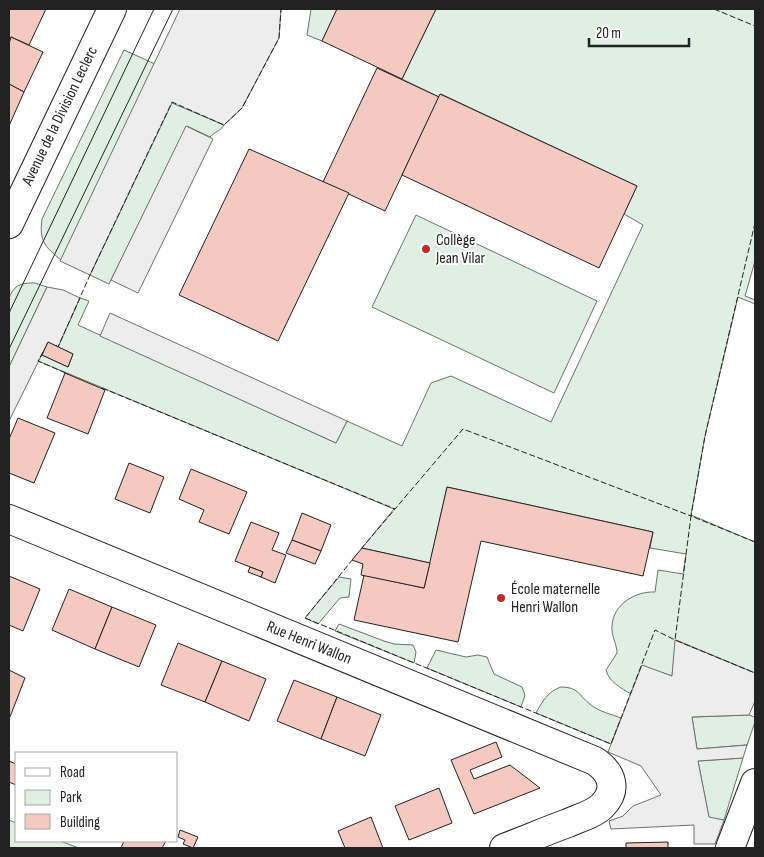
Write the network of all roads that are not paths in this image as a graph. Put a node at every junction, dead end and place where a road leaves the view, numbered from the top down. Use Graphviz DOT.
graph roads {
  1 [pos="112,9"];
  2 [pos="9,224"];
  3 [pos="9,519"];
  4 [pos="755,783"];
  5 [pos="504,848"];
  6 [pos="730,848"];
  1 -- 2 [label="street, Avenue de la Division Leclerc"];
  3 -- 5 [label="street, Rue Henri Wallon"];
  4 -- 6 [label="street"];
}
